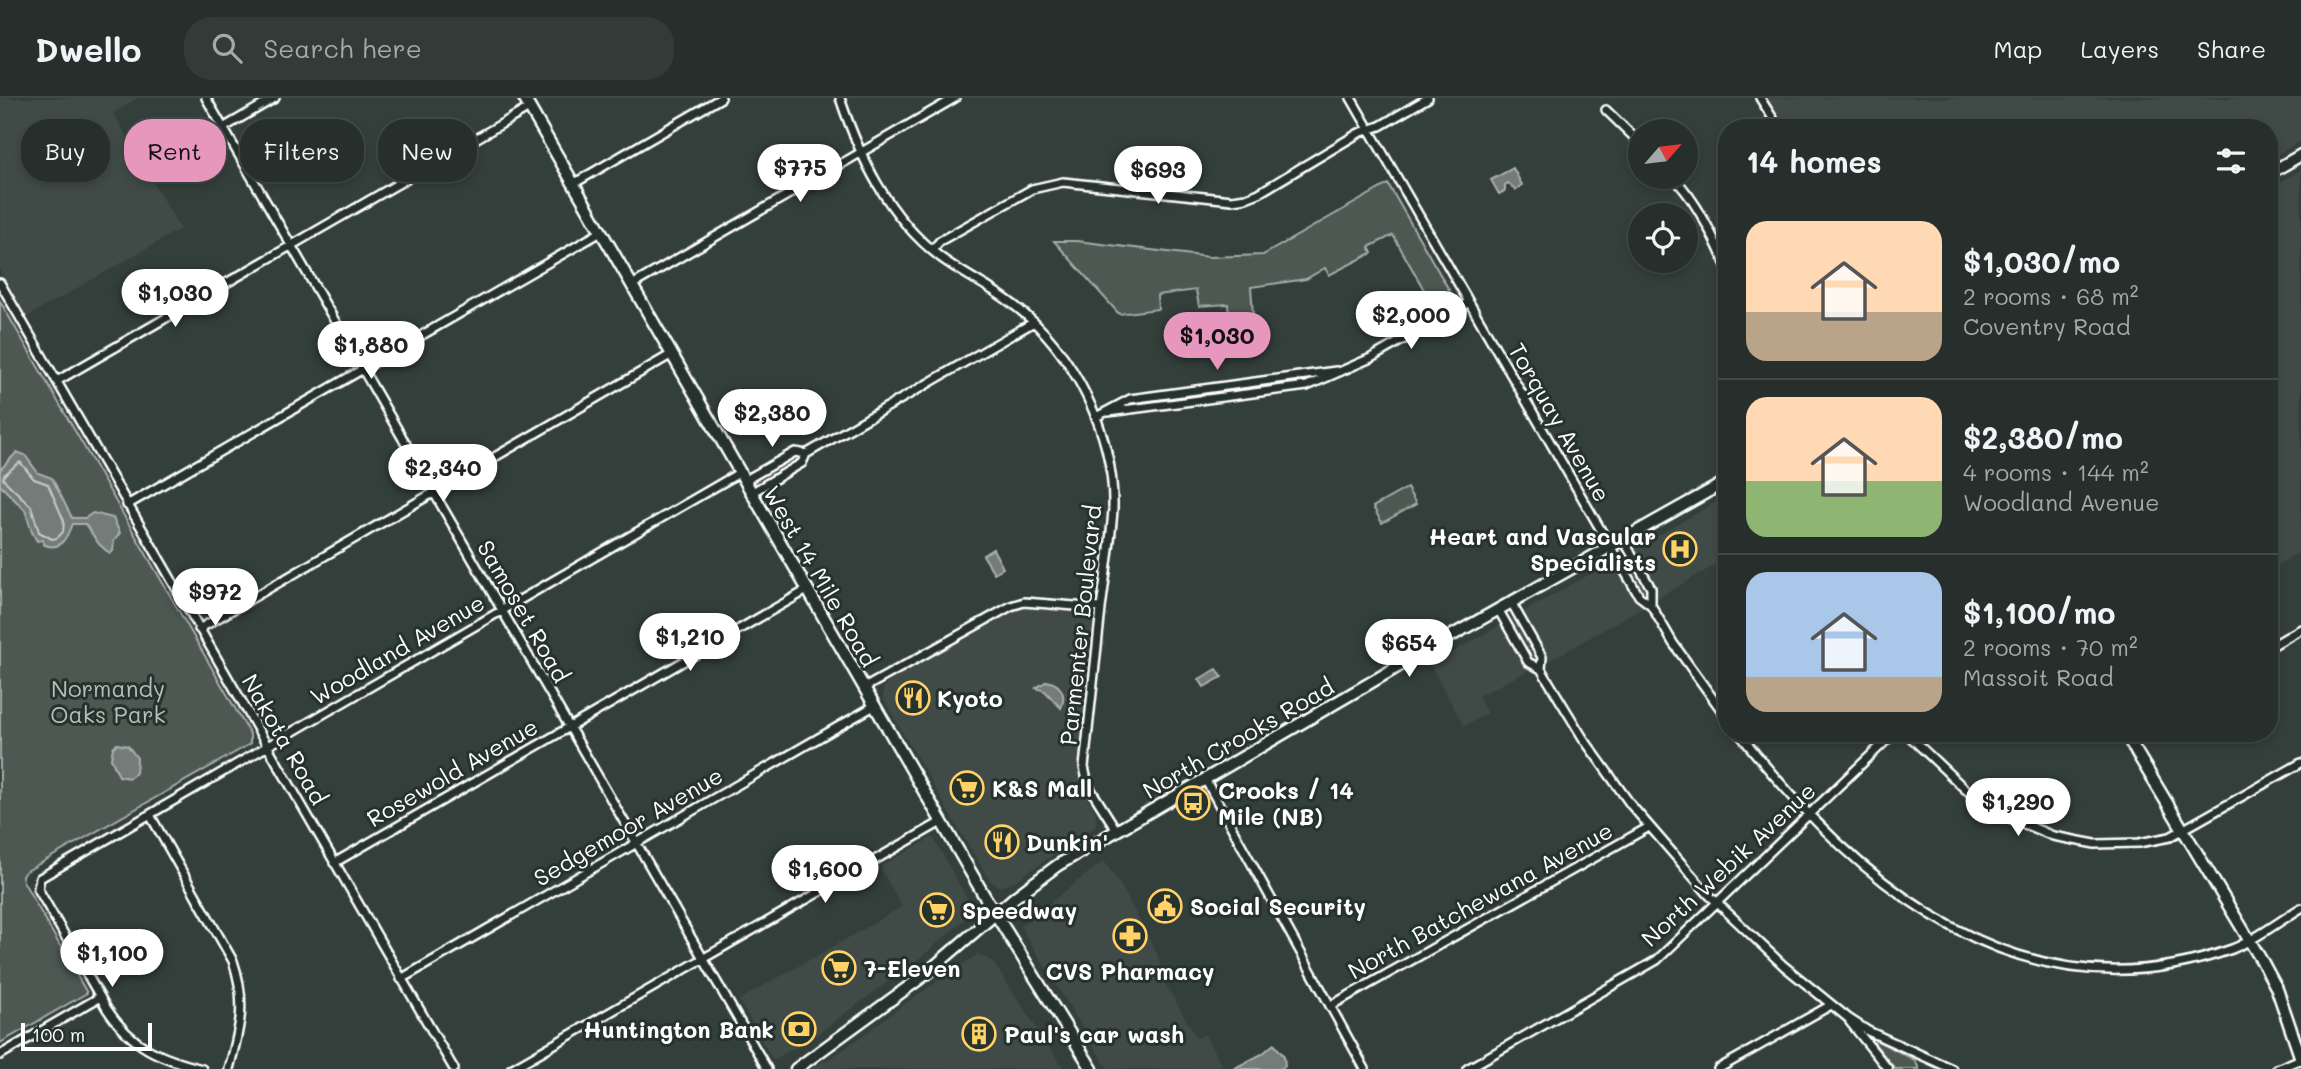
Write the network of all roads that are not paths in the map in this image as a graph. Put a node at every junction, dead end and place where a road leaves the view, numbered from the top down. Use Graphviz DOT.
graph roads {
  1 [pos="205,98"];
  2 [pos="275,98"];
  3 [pos="721,98"];
  4 [pos="840,98"];
  5 [pos="955,98"];
  6 [pos="1351,98"];
  7 [pos="1429,98"];
  8 [pos="1760,98"];
  9 [pos="527,103"];
  10 [pos="1606,110"];
  11 [pos="218,119"];
  12 [pos="1773,119"];
  13 [pos="226,126"];
  14 [pos="1369,130"];
  15 [pos="1628,132"];
  16 [pos="226,133"];
  17 [pos="861,152"];
  18 [pos="2301,155"];
  19 [pos="2278,168"];
  20 [pos="573,184"];
  21 [pos="1684,189"];
  22 [pos="601,232"];
  23 [pos="291,246"];
  24 [pos="1718,247"];
  25 [pos="932,250"];
  26 [pos="0,283"];
  27 [pos="632,285"];
  28 [pos="1469,302"];
  29 [pos="1034,322"];
  30 [pos="672,354"];
  31 [pos="363,370"];
  32 [pos="1340,371"];
  33 [pos="57,381"];
  34 [pos="1108,412"];
  35 [pos="1096,417"];
  36 [pos="806,454"];
  37 [pos="742,477"];
  38 [pos="1718,487"];
  39 [pos="434,493"];
  40 [pos="751,493"];
  41 [pos="127,505"];
  42 [pos="1623,539"];
  43 [pos="1609,547"];
  44 [pos="807,590"];
  45 [pos="1511,602"];
  46 [pos="1651,605"];
  47 [pos="1101,608"];
  48 [pos="1498,610"];
  49 [pos="502,611"];
  50 [pos="199,629"];
  51 [pos="2301,629"];
  52 [pos="2278,642"];
  53 [pos="1541,669"];
  54 [pos="864,688"];
  55 [pos="874,706"];
  56 [pos="1718,706"];
  57 [pos="568,727"];
  58 [pos="1746,742"];
  59 [pos="1886,742"];
  60 [pos="1916,742"];
  61 [pos="2130,742"];
  62 [pos="268,746"];
  63 [pos="2301,763"];
  64 [pos="1205,779"];
  65 [pos="1810,814"];
  66 [pos="150,815"];
  67 [pos="942,822"];
  68 [pos="1648,827"];
  69 [pos="2184,830"];
  70 [pos="1117,831"];
  71 [pos="635,844"];
  72 [pos="334,863"];
  73 [pos="1717,903"];
  74 [pos="2301,908"];
  75 [pos="995,915"];
  76 [pos="2250,939"];
  77 [pos="703,959"];
  78 [pos="401,979"];
  79 [pos="100,997"];
  80 [pos="1831,1005"];
  81 [pos="1330,1006"];
  82 [pos="1848,1018"];
  83 [pos="0,1055"];
  84 [pos="2301,1059"];
  85 [pos="1928,1064"];
  86 [pos="202,1069"];
  87 [pos="229,1069"];
  88 [pos="454,1069"];
  89 [pos="511,1069"];
  90 [pos="767,1069"];
  91 [pos="796,1069"];
  92 [pos="1092,1069"];
  93 [pos="1365,1069"];
  94 [pos="1466,1069"];
  95 [pos="1718,1069"];
  96 [pos="1888,1069"];
  97 [pos="1952,1069"];
  98 [pos="2277,1069"];
  1 -- 11 [label="street, Samoset Road"];
  2 -- 13 [label="street"];
  3 -- 20 [label="street"];
  4 -- 17 [label="street, Parmenter Boulevard"];
  5 -- 17 [label="street"];
  6 -- 14 [label="street, Torquay Avenue"];
  7 -- 14 [label="street"];
  8 -- 12 [label="street"];
  9 -- 20 [label="main road, West 14 Mile Road"];
  9 -- 23 [label="street"];
  10 -- 15 [label="street"];
  14 -- 25 [label="street"];
  14 -- 28 [label="street, Torquay Avenue"];
  16 -- 23 [label="street, Samoset Road"];
  17 -- 25 [label="street, Parmenter Boulevard"];
  17 -- 27 [label="street"];
  18 -- 19 [label="main road"];
  20 -- 22 [label="main road, West 14 Mile Road"];
  21 -- 24 [label="street"];
  22 -- 27 [label="main road, West 14 Mile Road"];
  22 -- 31 [label="street"];
  23 -- 31 [label="street, Samoset Road"];
  23 -- 33 [label="street"];
  25 -- 29 [label="street, Parmenter Boulevard"];
  26 -- 33 [label="street, Nakota Road"];
  27 -- 30 [label="main road, West 14 Mile Road"];
  28 -- 32 [label="street"];
  28 -- 43 [label="street, Torquay Avenue"];
  29 -- 35 [label="street, Parmenter Boulevard"];
  29 -- 36 [label="street, Woodland Avenue"];
  30 -- 37 [label="main road, West 14 Mile Road"];
  30 -- 39 [label="street"];
  31 -- 39 [label="street, Samoset Road"];
  31 -- 41 [label="street"];
  32 -- 34 [label="street"];
  32 -- 34 [label="street"];
  33 -- 41 [label="street, Nakota Road"];
  34 -- 35 [label="street"];
  35 -- 47 [label="street, Parmenter Boulevard"];
  36 -- 37 [label="street, Woodland Avenue"];
  36 -- 40 [label="street, Woodland Avenue"];
  37 -- 40 [label="main road, West 14 Mile Road"];
  37 -- 49 [label="street, Woodland Avenue"];
  38 -- 42 [label="main road, North Crooks Road"];
  39 -- 49 [label="street, Samoset Road"];
  39 -- 50 [label="street"];
  40 -- 44 [label="main road, West 14 Mile Road"];
  41 -- 50 [label="street, Nakota Road"];
  42 -- 43 [label="main road, North Crooks Road"];
  42 -- 46 [label="street"];
  43 -- 45 [label="main road, North Crooks Road"];
  43 -- 46 [label="street, Torquay Avenue"];
  44 -- 54 [label="main road, West 14 Mile Road"];
  44 -- 57 [label="street, Rosewold Avenue"];
  45 -- 48 [label="main road, North Crooks Road"];
  45 -- 53 [label="street"];
  46 -- 56 [label="street"];
  47 -- 54 [label="street"];
  47 -- 70 [label="street, Parmenter Boulevard"];
  48 -- 53 [label="street"];
  48 -- 64 [label="main road, North Crooks Road"];
  49 -- 57 [label="street, Samoset Road"];
  49 -- 62 [label="street, Woodland Avenue"];
  50 -- 62 [label="street, Nakota Road"];
  51 -- 52 [label="street"];
  53 -- 68 [label="street"];
  54 -- 55 [label="main road, West 14 Mile Road"];
  55 -- 67 [label="main road, West 14 Mile Road"];
  55 -- 71 [label="street, Sedgemoor Avenue"];
  57 -- 71 [label="street, Samoset Road"];
  57 -- 72 [label="street, Rosewold Avenue"];
  58 -- 65 [label="street"];
  59 -- 65 [label="street, North Webik Avenue"];
  60 -- 69 [label="street"];
  61 -- 69 [label="main road"];
  62 -- 66 [label="street, Woodland Avenue"];
  62 -- 72 [label="street, Nakota Road"];
  63 -- 69 [label="street"];
  64 -- 70 [label="main road, North Crooks Road"];
  64 -- 81 [label="street"];
  65 -- 73 [label="street, North Webik Avenue"];
  65 -- 76 [label="street"];
  66 -- 79 [label="street, Woodland Avenue"];
  66 -- 87 [label="street"];
  67 -- 75 [label="main road, West 14 Mile Road"];
  67 -- 77 [label="street"];
  68 -- 73 [label="street"];
  68 -- 81 [label="street, North Batchewana Avenue"];
  69 -- 76 [label="main road"];
  70 -- 75 [label="main road, North Crooks Road"];
  71 -- 77 [label="street, Samoset Road"];
  71 -- 78 [label="street, Sedgemoor Avenue"];
  72 -- 78 [label="street, Nakota Road"];
  73 -- 80 [label="street"];
  73 -- 94 [label="street, North Webik Avenue"];
  74 -- 76 [label="street"];
  75 -- 91 [label="main road, North Crooks Road"];
  75 -- 92 [label="main road, West 14 Mile Road"];
  76 -- 84 [label="main road"];
  77 -- 89 [label="street"];
  77 -- 90 [label="street, Samoset Road"];
  78 -- 88 [label="street, Nakota Road"];
  79 -- 83 [label="street"];
  79 -- 86 [label="street"];
  80 -- 82 [label="street"];
  80 -- 95 [label="street"];
  81 -- 93 [label="street"];
  82 -- 85 [label="street"];
  82 -- 96 [label="street"];
  84 -- 98 [label="street"];
  85 -- 97 [label="street"];
}
